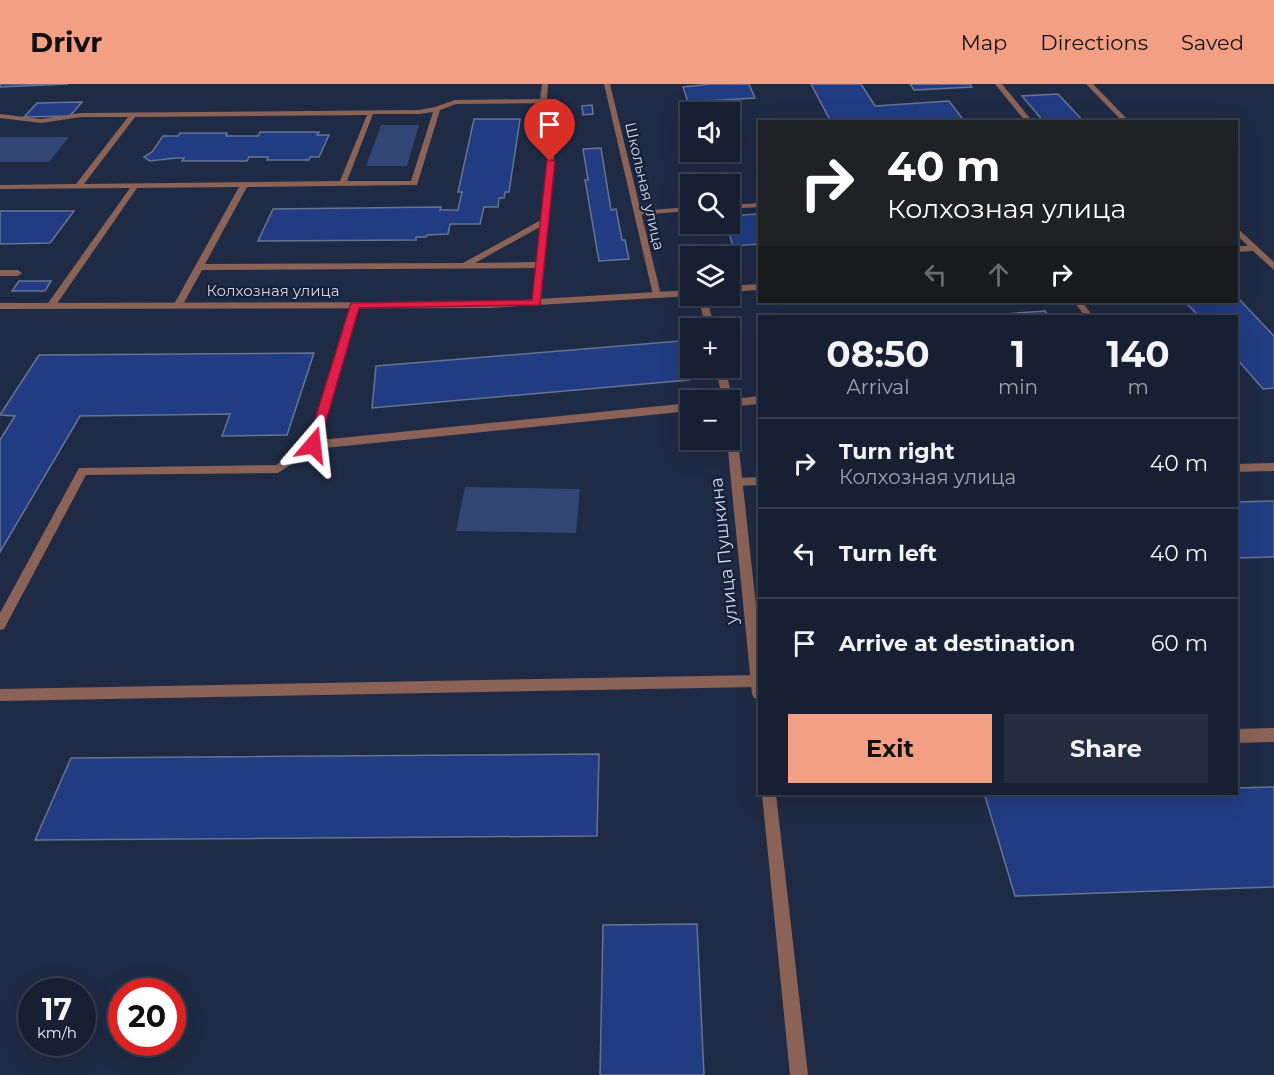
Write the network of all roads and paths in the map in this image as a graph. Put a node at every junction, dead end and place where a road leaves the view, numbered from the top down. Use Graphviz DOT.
graph roads {
  1 [pos="546,84"];
  2 [pos="608,84"];
  3 [pos="998,84"];
  4 [pos="1089,84"];
  5 [pos="543,101"];
  6 [pos="436,109"];
  7 [pos="370,112"];
  8 [pos="133,115"];
  9 [pos="0,116"];
  10 [pos="1028,120"];
  11 [pos="1125,120"];
  12 [pos="343,183"];
  13 [pos="244,184"];
  14 [pos="78,186"];
  15 [pos="135,186"];
  16 [pos="0,187"];
  17 [pos="758,205"];
  18 [pos="740,206"];
  19 [pos="680,210"];
  20 [pos="638,213"];
  21 [pos="544,221"];
  22 [pos="1238,231"];
  23 [pos="1255,248"];
  24 [pos="1238,249"];
  25 [pos="540,265"];
  26 [pos="464,266"];
  27 [pos="200,267"];
  28 [pos="1274,267"];
  29 [pos="0,273"];
  30 [pos="18,273"];
  31 [pos="758,287"];
  32 [pos="740,289"];
  33 [pos="680,293"];
  34 [pos="657,295"];
  35 [pos="537,303"];
  36 [pos="1079,303"];
  37 [pos="355,305"];
  38 [pos="0,306"];
  39 [pos="51,306"];
  40 [pos="178,306"];
  41 [pos="1088,315"];
  42 [pos="758,400"];
  43 [pos="740,402"];
  44 [pos="680,408"];
  45 [pos="313,445"];
  46 [pos="734,450"];
  47 [pos="1274,467"];
  48 [pos="1238,468"];
  49 [pos="758,481"];
  50 [pos="737,482"];
  51 [pos="0,625"];
  52 [pos="758,688"];
  53 [pos="0,694"];
  54 [pos="1274,735"];
  55 [pos="1238,736"];
  56 [pos="769,795"];
  57 [pos="799,1075"];
  1 -- 5 [label="street"];
  2 -- 20 [label="street, Школьная улица"];
  3 -- 10 [label="street"];
  4 -- 11 [label="street"];
  5 -- 6 [label="street"];
  5 -- 21 [label="street"];
  6 -- 7 [label="street"];
  6 -- 12 [label="street"];
  7 -- 8 [label="street"];
  7 -- 12 [label="street"];
  8 -- 9 [label="street"];
  8 -- 14 [label="street"];
  12 -- 13 [label="street"];
  13 -- 15 [label="street"];
  13 -- 27 [label="street"];
  14 -- 15 [label="street"];
  14 -- 16 [label="street"];
  15 -- 39 [label="street"];
  17 -- 18 [label="street"];
  19 -- 20 [label="street"];
  20 -- 34 [label="street, Школьная улица"];
  21 -- 25 [label="street"];
  21 -- 26 [label="street"];
  22 -- 23 [label="street"];
  23 -- 24 [label="street"];
  23 -- 28 [label="street"];
  25 -- 26 [label="street"];
  25 -- 35 [label="street"];
  26 -- 27 [label="street"];
  27 -- 40 [label="street"];
  29 -- 30 [label="street"];
  31 -- 32 [label="street"];
  33 -- 34 [label="street, Колхозная улица"];
  34 -- 35 [label="street, Колхозная улица"];
  35 -- 37 [label="street, Колхозная улица"];
  36 -- 41 [label="street"];
  37 -- 40 [label="street, Колхозная улица"];
  37 -- 45 [label="street"];
  38 -- 39 [label="street, Колхозная улица"];
  39 -- 40 [label="street, Колхозная улица"];
  42 -- 43 [label="street"];
  44 -- 45 [label="street"];
  45 -- 51 [label="street"];
  46 -- 50 [label="street, улица Пушкина"];
  47 -- 48 [label="street"];
  49 -- 50 [label="street"];
  50 -- 52 [label="street, улица Пушкина"];
  52 -- 53 [label="street"];
  54 -- 55 [label="street"];
  56 -- 57 [label="street"];
}
